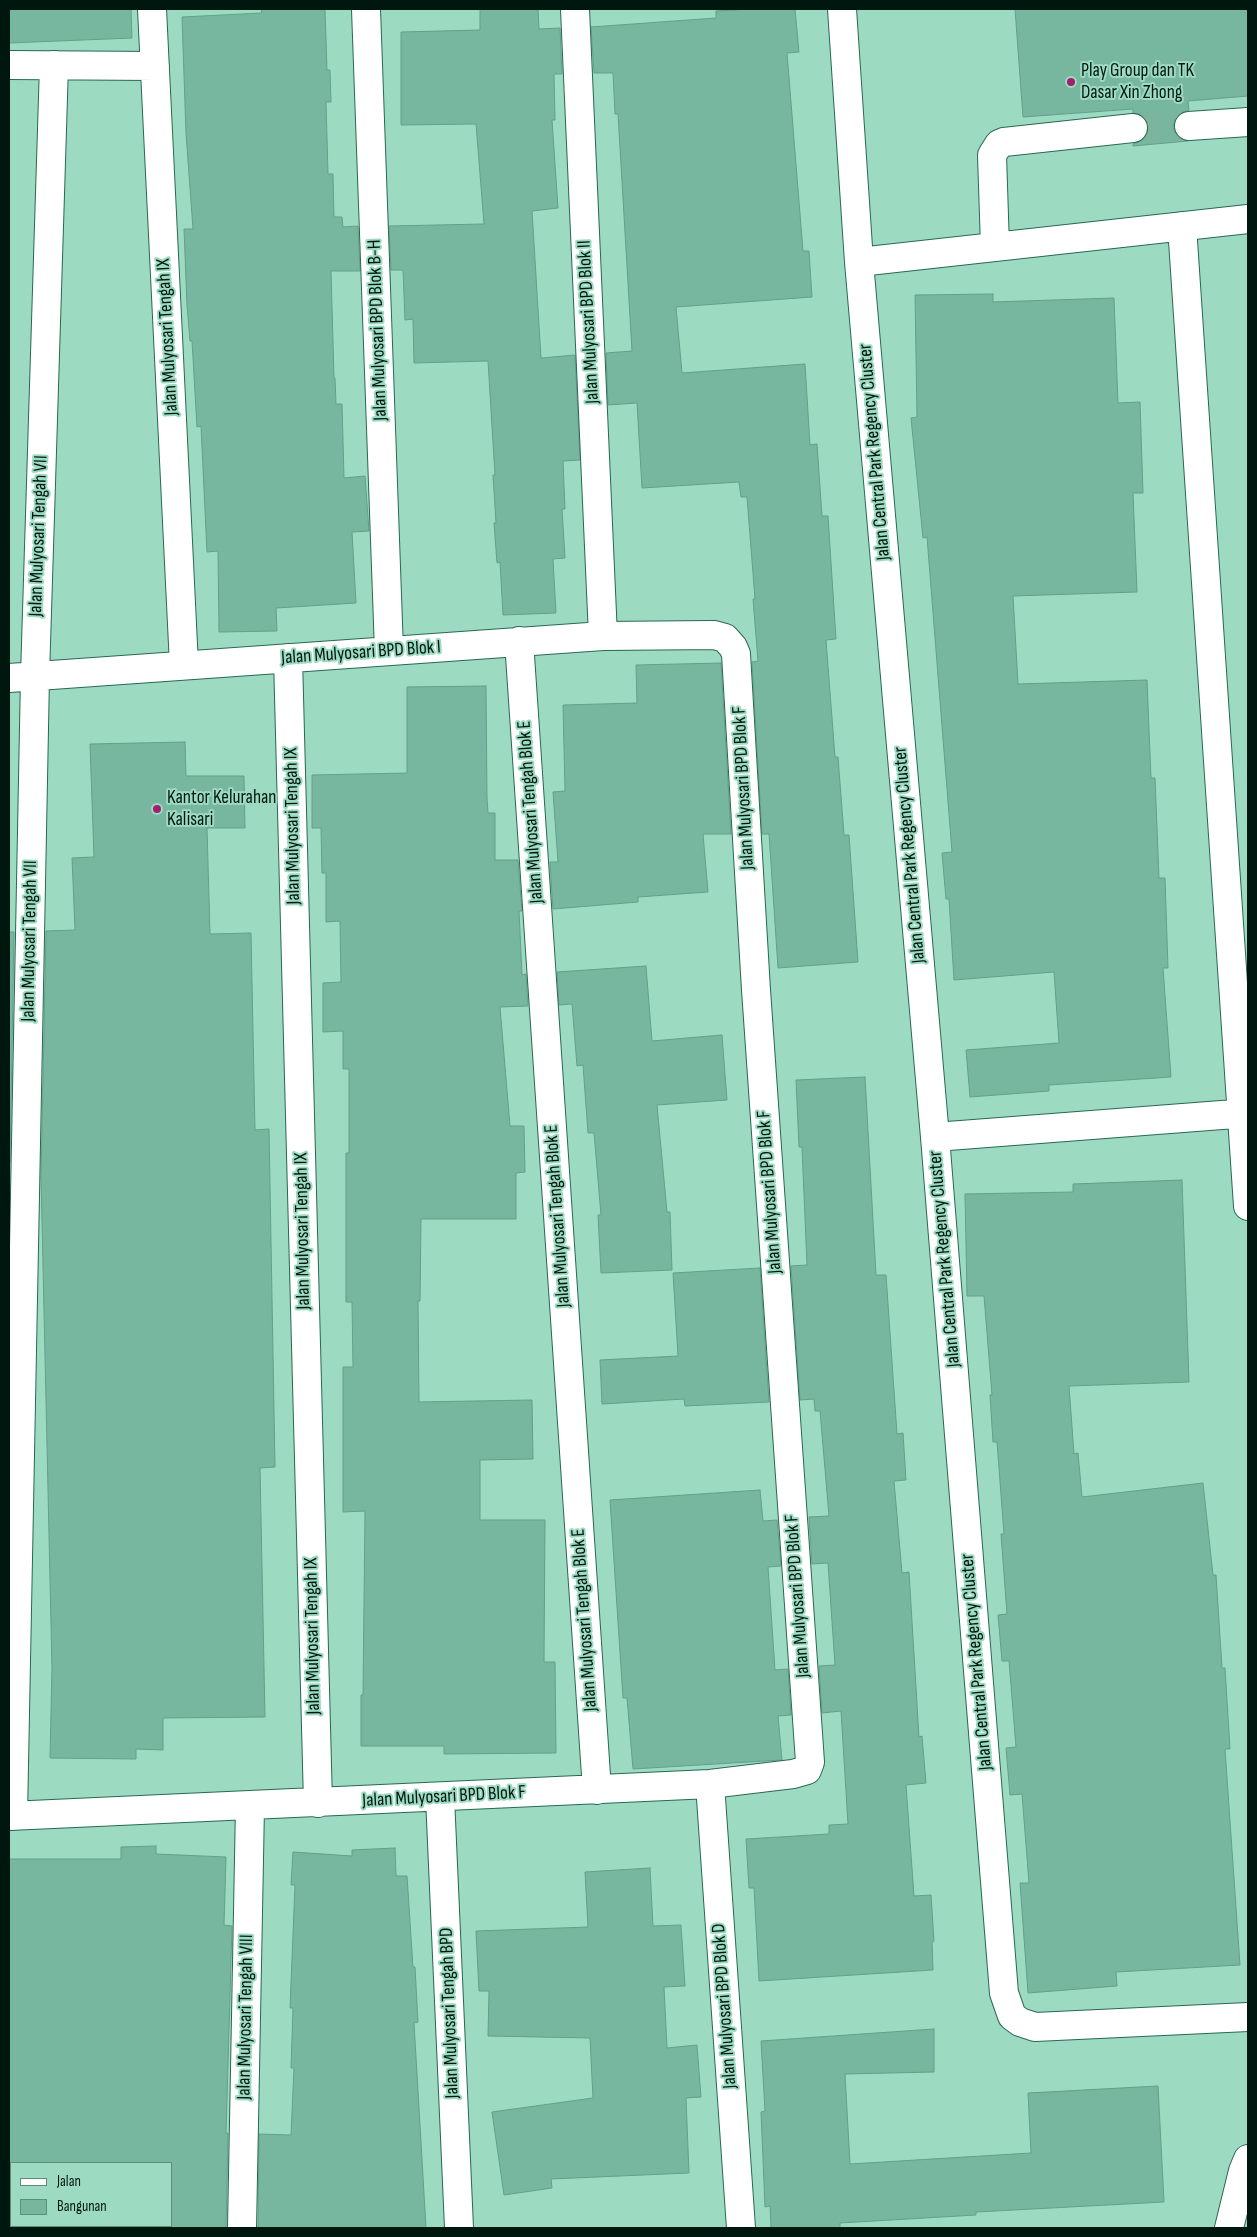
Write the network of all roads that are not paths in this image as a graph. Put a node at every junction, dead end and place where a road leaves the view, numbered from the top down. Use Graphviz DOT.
graph roads {
  1 [pos="152,9"];
  2 [pos="366,9"];
  3 [pos="575,9"];
  4 [pos="842,9"];
  5 [pos="9,65"];
  6 [pos="54,65"];
  7 [pos="155,66"];
  8 [pos="1248,122"];
  9 [pos="1189,126"];
  10 [pos="1133,128"];
  11 [pos="1248,219"];
  12 [pos="1248,224"];
  13 [pos="1182,226"];
  14 [pos="996,247"];
  15 [pos="859,262"];
  16 [pos="714,635"];
  17 [pos="603,636"];
  18 [pos="519,641"];
  19 [pos="389,651"];
  20 [pos="288,658"];
  21 [pos="184,665"];
  22 [pos="22,677"];
  23 [pos="1244,1113"];
  24 [pos="935,1137"];
  25 [pos="1248,1206"];
  26 [pos="710,1784"];
  27 [pos="597,1790"];
  28 [pos="440,1797"];
  29 [pos="318,1803"];
  30 [pos="250,1806"];
  31 [pos="11,1816"];
  32 [pos="1248,2016"];
  33 [pos="1248,2159"];
  34 [pos="242,2228"];
  35 [pos="459,2228"];
  36 [pos="741,2228"];
  37 [pos="1229,2228"];
  1 -- 7 [label="street, Jalan Mulyosari Tengah IX"];
  2 -- 19 [label="street, Jalan Mulyosari BPD Blok B-H"];
  3 -- 17 [label="street, Jalan Mulyosari BPD Blok II"];
  4 -- 15 [label="street, Jalan Central Park Regency Cluster"];
  5 -- 6 [label="street"];
  6 -- 7 [label="street"];
  6 -- 22 [label="street, Jalan Mulyosari Tengah VII"];
  7 -- 21 [label="street, Jalan Mulyosari Tengah IX"];
  8 -- 9 [label="street"];
  10 -- 14 [label="street"];
  11 -- 12 [label="street"];
  11 -- 13 [label="street"];
  13 -- 14 [label="street"];
  13 -- 23 [label="street"];
  14 -- 15 [label="street"];
  15 -- 24 [label="street, Jalan Central Park Regency Cluster"];
  16 -- 17 [label="street, Jalan Mulyosari BPD Blok I"];
  16 -- 26 [label="street, Jalan Mulyosari BPD Blok F"];
  17 -- 18 [label="street, Jalan Mulyosari BPD Blok I"];
  18 -- 19 [label="street, Jalan Mulyosari BPD Blok I"];
  18 -- 27 [label="street, Jalan Mulyosari Tengah Blok E"];
  19 -- 20 [label="street, Jalan Mulyosari BPD Blok I"];
  20 -- 21 [label="street, Jalan Mulyosari BPD Blok I"];
  20 -- 29 [label="street, Jalan Mulyosari Tengah IX"];
  21 -- 22 [label="street, Jalan Mulyosari BPD Blok I"];
  22 -- 31 [label="street, Jalan Mulyosari Tengah VII"];
  23 -- 24 [label="street"];
  23 -- 25 [label="street"];
  24 -- 32 [label="street, Jalan Central Park Regency Cluster"];
  26 -- 27 [label="street, Jalan Mulyosari BPD Blok F"];
  26 -- 36 [label="street, Jalan Mulyosari BPD Blok D"];
  27 -- 28 [label="street, Jalan Mulyosari BPD Blok F"];
  28 -- 29 [label="street, Jalan Mulyosari BPD Blok F"];
  28 -- 35 [label="street, Jalan Mulyosari Tengah BPD"];
  29 -- 30 [label="street, Jalan Mulyosari BPD Blok F"];
  30 -- 31 [label="street, Jalan Mulyosari BPD Blok F"];
  30 -- 34 [label="street, Jalan Mulyosari Tengah VIII"];
  33 -- 37 [label="street"];
}
